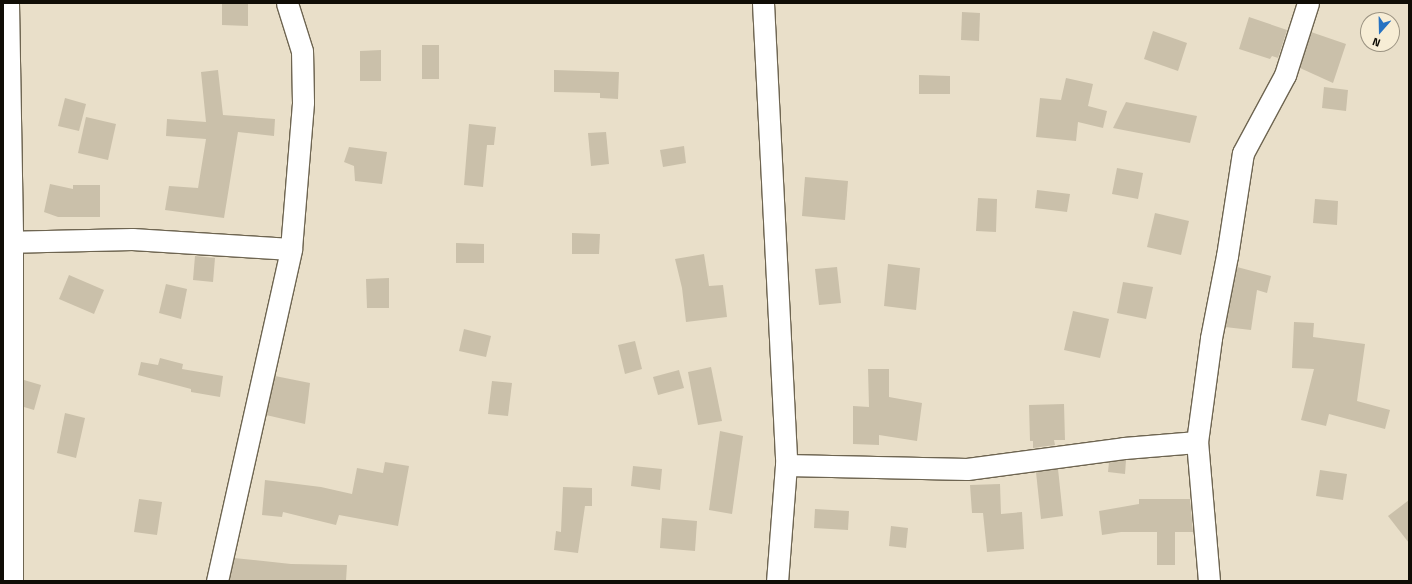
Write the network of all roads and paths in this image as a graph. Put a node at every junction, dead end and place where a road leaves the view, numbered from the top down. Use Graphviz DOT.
graph roads {
  1 [pos="8,3"];
  2 [pos="287,3"];
  3 [pos="763,3"];
  4 [pos="1308,3"];
  5 [pos="8,241"];
  6 [pos="291,249"];
  7 [pos="1197,442"];
  8 [pos="786,466"];
  9 [pos="12,581"];
  10 [pos="217,581"];
  11 [pos="777,581"];
  12 [pos="1209,581"];
  1 -- 5 [label="street"];
  2 -- 6 [label="street"];
  3 -- 8 [label="street"];
  4 -- 7 [label="street"];
  5 -- 6 [label="street"];
  5 -- 9 [label="street"];
  6 -- 10 [label="street"];
  7 -- 8 [label="street"];
  7 -- 12 [label="street"];
  8 -- 11 [label="street"];
}
